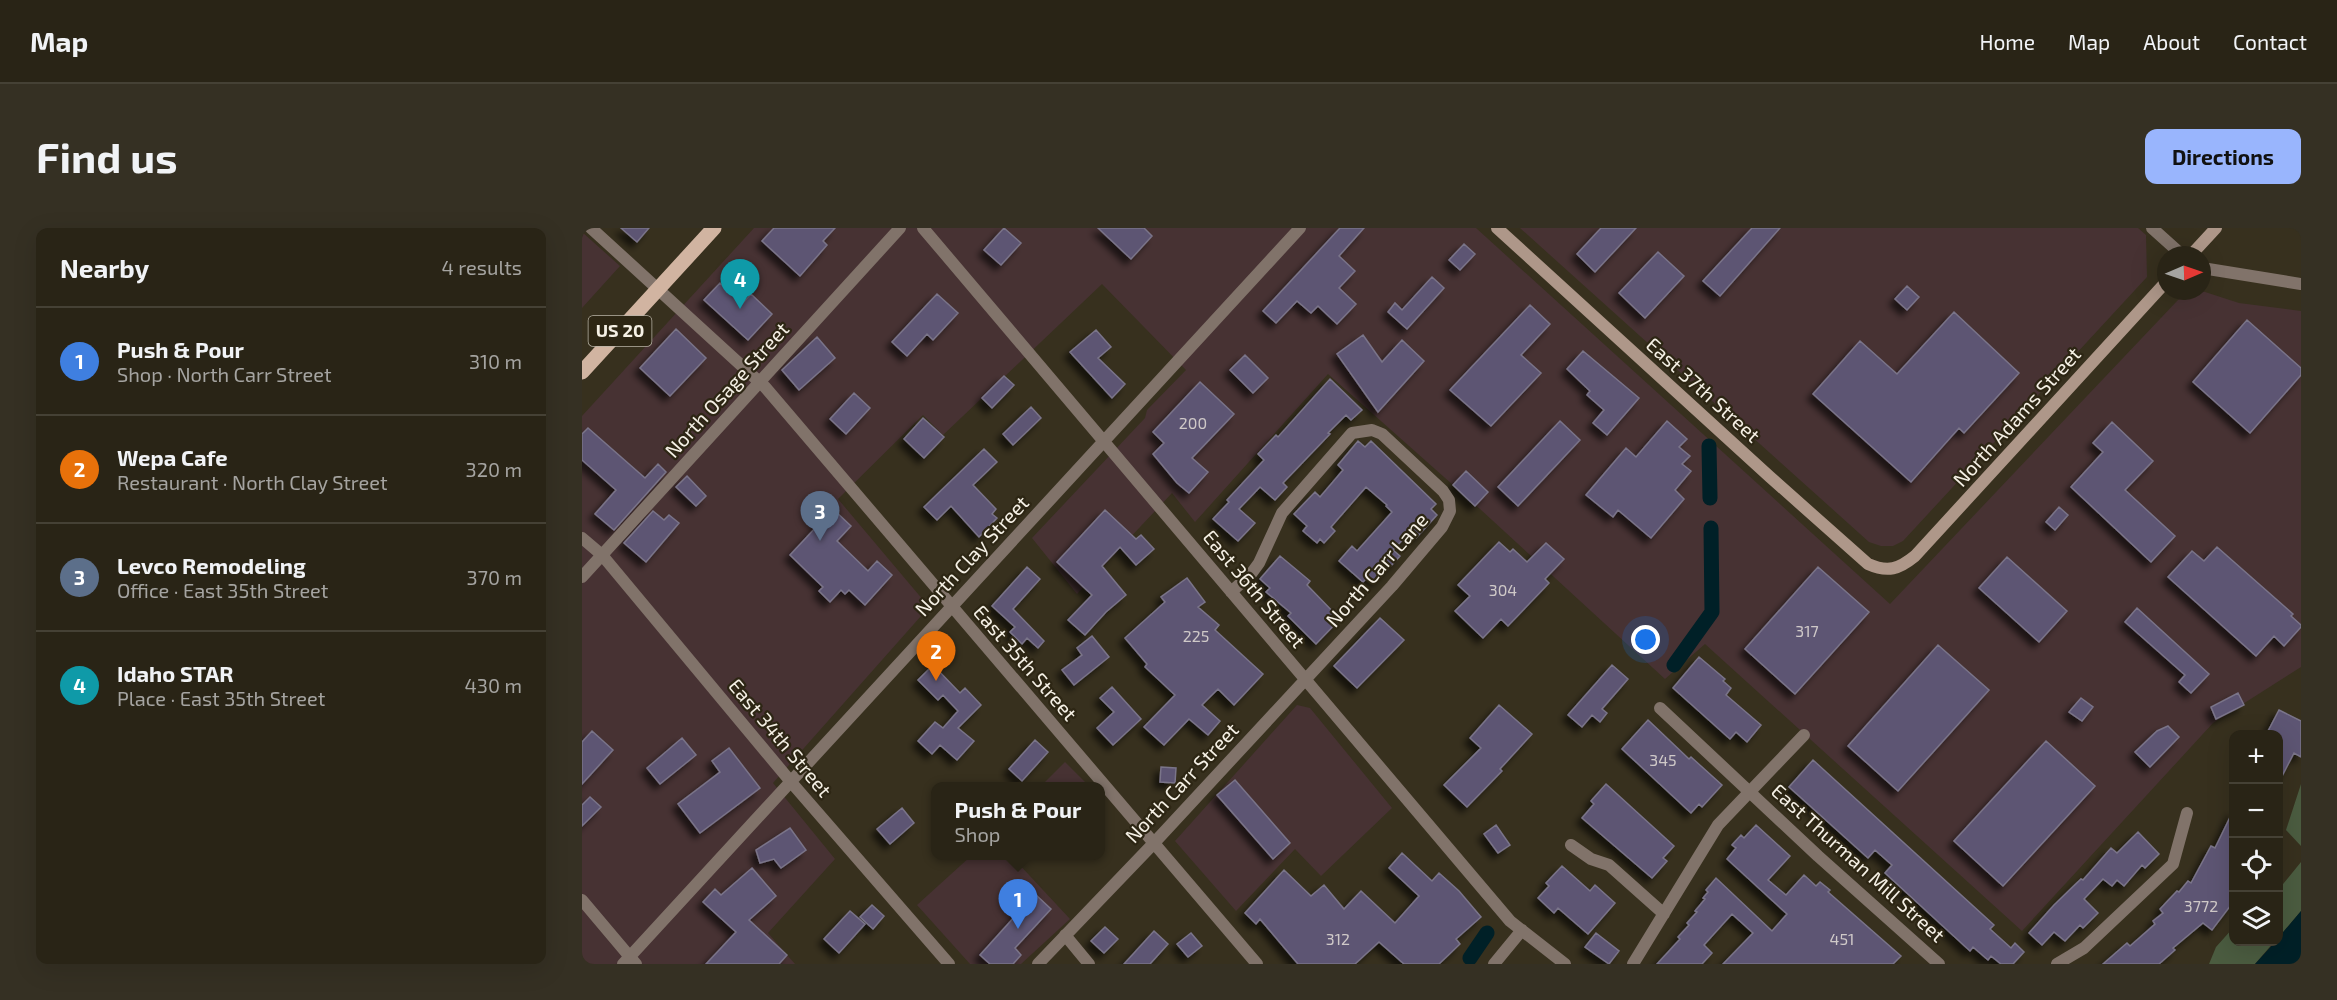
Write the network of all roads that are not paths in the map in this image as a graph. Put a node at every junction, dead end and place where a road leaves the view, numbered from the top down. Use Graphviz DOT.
graph roads {
  1 [pos="591,228"];
  2 [pos="714,228"];
  3 [pos="900,228"];
  4 [pos="923,228"];
  5 [pos="1300,228"];
  6 [pos="1497,228"];
  7 [pos="2152,228"];
  8 [pos="2216,228"];
  9 [pos="2172,246"];
  10 [pos="2199,246"];
  11 [pos="2211,269"];
  12 [pos="2301,284"];
  13 [pos="658,290"];
  14 [pos="2157,292"];
  15 [pos="582,372"];
  16 [pos="760,382"];
  17 [pos="1103,442"];
  18 [pos="582,538"];
  19 [pos="602,555"];
  20 [pos="1890,570"];
  21 [pos="582,578"];
  22 [pos="1231,592"];
  23 [pos="951,607"];
  24 [pos="1305,679"];
  25 [pos="1660,708"];
  26 [pos="1804,735"];
  27 [pos="790,782"];
  28 [pos="1102,782"];
  29 [pos="1105,786"];
  30 [pos="1750,792"];
  31 [pos="2187,813"];
  32 [pos="1154,843"];
  33 [pos="1571,845"];
  34 [pos="582,900"];
  35 [pos="1664,914"];
  36 [pos="1521,930"];
  37 [pos="1065,935"];
  38 [pos="630,962"];
  39 [pos="949,964"];
  40 [pos="1038,964"];
  41 [pos="1089,964"];
  42 [pos="1257,964"];
  43 [pos="1494,964"];
  44 [pos="1566,964"];
  45 [pos="1633,964"];
  46 [pos="1939,964"];
  47 [pos="2056,964"];
  1 -- 13 [label="street, East 35th Street"];
  2 -- 13 [label="main road, US 20"];
  3 -- 16 [label="street, North Osage Street"];
  4 -- 17 [label="street, East 36th Street"];
  5 -- 17 [label="street, North Clay Street"];
  6 -- 20 [label="street, East 37th Street"];
  7 -- 9 [label="street"];
  8 -- 10 [label="street"];
  11 -- 12 [label="street"];
  13 -- 15 [label="main road, US 20"];
  13 -- 16 [label="street, East 35th Street"];
  14 -- 20 [label="street, North Adams Street"];
  16 -- 19 [label="street, North Osage Street"];
  16 -- 23 [label="street, East 35th Street"];
  17 -- 22 [label="street, East 36th Street"];
  17 -- 23 [label="street, North Clay Street"];
  18 -- 19 [label="street, East 34th Street"];
  19 -- 21 [label="street, North Osage Street"];
  19 -- 27 [label="street, East 34th Street"];
  22 -- 24 [label="street, East 36th Street"];
  22 -- 24 [label="street, North Carr Lane"];
  23 -- 27 [label="street, North Clay Street"];
  23 -- 28 [label="street, East 35th Street"];
  24 -- 32 [label="street, North Carr Street"];
  24 -- 36 [label="street, East 36th Street"];
  25 -- 30 [label="street, East Thurman Mill Street"];
  26 -- 30 [label="street"];
  27 -- 38 [label="street, North Clay Street"];
  27 -- 39 [label="street, East 34th Street"];
  29 -- 32 [label="street, East 35th Street"];
  30 -- 35 [label="street"];
  30 -- 46 [label="street, East Thurman Mill Street"];
  31 -- 47 [label="street"];
  32 -- 37 [label="street, North Carr Street"];
  32 -- 42 [label="street, East 35th Street"];
  33 -- 35 [label="street"];
  34 -- 38 [label="street"];
  35 -- 45 [label="street"];
  36 -- 43 [label="street"];
  36 -- 44 [label="street, East 36th Street"];
  37 -- 40 [label="street, North Carr Street"];
  37 -- 41 [label="street"];
}
